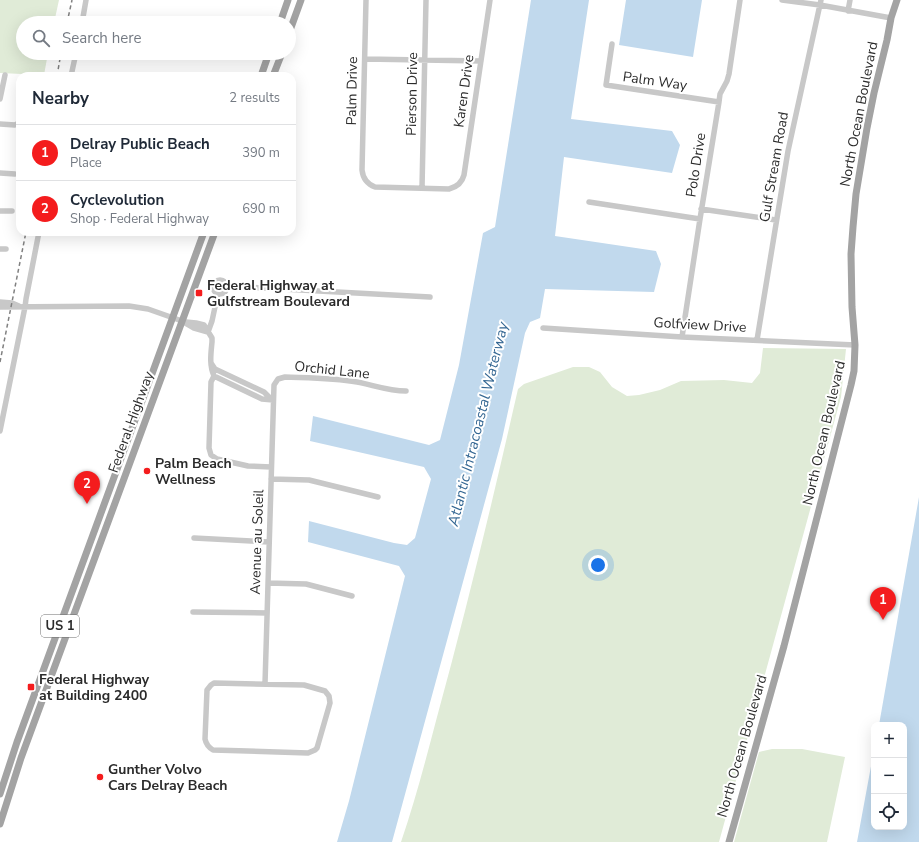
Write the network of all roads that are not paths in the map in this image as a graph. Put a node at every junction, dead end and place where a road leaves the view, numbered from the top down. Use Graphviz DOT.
graph roads {
  1 [pos="86,0"];
  2 [pos="288,0"];
  3 [pos="301,0"];
  4 [pos="366,0"];
  5 [pos="426,0"];
  6 [pos="490,0"];
  7 [pos="740,0"];
  8 [pos="782,0"];
  9 [pos="850,0"];
  10 [pos="897,0"];
  11 [pos="820,3"];
  12 [pos="848,11"];
  13 [pos="83,16"];
  14 [pos="282,16"];
  15 [pos="295,16"];
  16 [pos="891,18"];
  17 [pos="612,44"];
  18 [pos="365,59"];
  19 [pos="74,60"];
  20 [pos="266,60"];
  21 [pos="275,60"];
  22 [pos="279,60"];
  23 [pos="425,61"];
  24 [pos="481,61"];
  25 [pos="72,72"];
  26 [pos="262,72"];
  27 [pos="271,72"];
  28 [pos="275,72"];
  29 [pos="5,75"];
  30 [pos="0,99"];
  31 [pos="719,102"];
  32 [pos="0,124"];
  33 [pos="16,124"];
  34 [pos="0,173"];
  35 [pos="15,174"];
  36 [pos="422,188"];
  37 [pos="589,202"];
  38 [pos="701,209"];
  39 [pos="0,211"];
  40 [pos="12,211"];
  41 [pos="700,219"];
  42 [pos="776,220"];
  43 [pos="38,236"];
  44 [pos="203,236"];
  45 [pos="214,236"];
  46 [pos="227,286"];
  47 [pos="218,293"];
  48 [pos="430,297"];
  49 [pos="0,302"];
  50 [pos="0,307"];
  51 [pos="25,308"];
  52 [pos="173,318"];
  53 [pos="182,321"];
  54 [pos="543,328"];
  55 [pos="208,332"];
  56 [pos="682,337"];
  57 [pos="757,340"];
  58 [pos="855,345"];
  59 [pos="211,363"];
  60 [pos="214,376"];
  61 [pos="406,392"];
  62 [pos="273,400"];
  63 [pos="0,431"];
  64 [pos="121,459"];
  65 [pos="271,467"];
  66 [pos="271,479"];
  67 [pos="123,480"];
  68 [pos="113,481"];
  69 [pos="117,496"];
  70 [pos="378,497"];
  71 [pos="194,538"];
  72 [pos="269,542"];
  73 [pos="268,583"];
  74 [pos="352,596"];
  75 [pos="193,612"];
  76 [pos="267,613"];
  77 [pos="265,684"];
  78 [pos="32,703"];
  79 [pos="28,739"];
  80 [pos="17,742"];
  81 [pos="21,758"];
  82 [pos="0,794"];
  83 [pos="0,824"];
  84 [pos="729,842"];
  1 -- 13 [label="street"];
  2 -- 14 [label="main road"];
  3 -- 15 [label="main road"];
  4 -- 18 [label="street, Palm Drive"];
  5 -- 23 [label="street, Pierson Drive"];
  6 -- 24 [label="street, Karen Drive"];
  7 -- 31 [label="street, Polo Drive"];
  8 -- 11 [label="street"];
  9 -- 12 [label="street"];
  10 -- 16 [label="main road, North Ocean Boulevard"];
  11 -- 12 [label="street"];
  11 -- 42 [label="street, Gulf Stream Road"];
  12 -- 16 [label="street"];
  16 -- 58 [label="main road, North Ocean Boulevard"];
  17 -- 31 [label="street, Palm Way"];
  18 -- 23 [label="street"];
  18 -- 36 [label="street, Palm Drive"];
  19 -- 25 [label="street"];
  20 -- 26 [label="main road"];
  21 -- 27 [label="main road"];
  22 -- 28 [label="main road"];
  23 -- 24 [label="street"];
  23 -- 36 [label="street, Pierson Drive"];
  24 -- 36 [label="street, Karen Drive"];
  29 -- 30 [label="street"];
  31 -- 38 [label="street, Polo Drive"];
  32 -- 33 [label="street"];
  34 -- 35 [label="street"];
  37 -- 41 [label="street"];
  38 -- 41 [label="street, Polo Drive"];
  38 -- 42 [label="street"];
  39 -- 40 [label="street"];
  41 -- 56 [label="street, Polo Drive"];
  42 -- 57 [label="street, Gulf Stream Road"];
  43 -- 51 [label="street"];
  44 -- 52 [label="main road, Federal Highway / US 1"];
  45 -- 53 [label="main road, Federal Highway / US 1"];
  46 -- 47 [label="street"];
  46 -- 47 [label="street"];
  46 -- 48 [label="street"];
  47 -- 55 [label="street"];
  49 -- 51 [label="street"];
  50 -- 51 [label="street"];
  51 -- 52 [label="street"];
  51 -- 63 [label="street"];
  52 -- 53 [label="street"];
  52 -- 64 [label="main road, Federal Highway / US 1"];
  53 -- 55 [label="street"];
  53 -- 67 [label="main road, Federal Highway / US 1"];
  54 -- 56 [label="street, Golfview Drive"];
  55 -- 59 [label="street"];
  56 -- 57 [label="street, Golfview Drive"];
  57 -- 58 [label="street, Golfview Drive"];
  58 -- 84 [label="main road, North Ocean Boulevard"];
  59 -- 60 [label="street"];
  59 -- 62 [label="street"];
  60 -- 62 [label="street"];
  60 -- 65 [label="street"];
  61 -- 62 [label="street, Orchid Lane"];
  62 -- 65 [label="street, Avenue au Soleil"];
  64 -- 67 [label="main road"];
  64 -- 68 [label="main road, Federal Highway / US 1"];
  65 -- 66 [label="street, Avenue au Soleil"];
  66 -- 70 [label="street"];
  66 -- 72 [label="street, Avenue au Soleil"];
  67 -- 69 [label="main road, Federal Highway / US 1"];
  68 -- 69 [label="main road"];
  68 -- 78 [label="main road, Federal Highway / US 1"];
  69 -- 79 [label="main road, Federal Highway / US 1"];
  71 -- 72 [label="street"];
  72 -- 73 [label="street, Avenue au Soleil"];
  73 -- 74 [label="street"];
  73 -- 76 [label="street, Avenue au Soleil"];
  75 -- 76 [label="street"];
  76 -- 77 [label="street, Avenue au Soleil"];
  77 -- 77 [label="street"];
  78 -- 79 [label="main road"];
  78 -- 80 [label="main road, Federal Highway / US 1"];
  79 -- 81 [label="main road, Federal Highway / US 1"];
  80 -- 81 [label="main road"];
  80 -- 82 [label="main road, Federal Highway / US 1"];
  81 -- 83 [label="main road, Federal Highway / US 1"];
}
